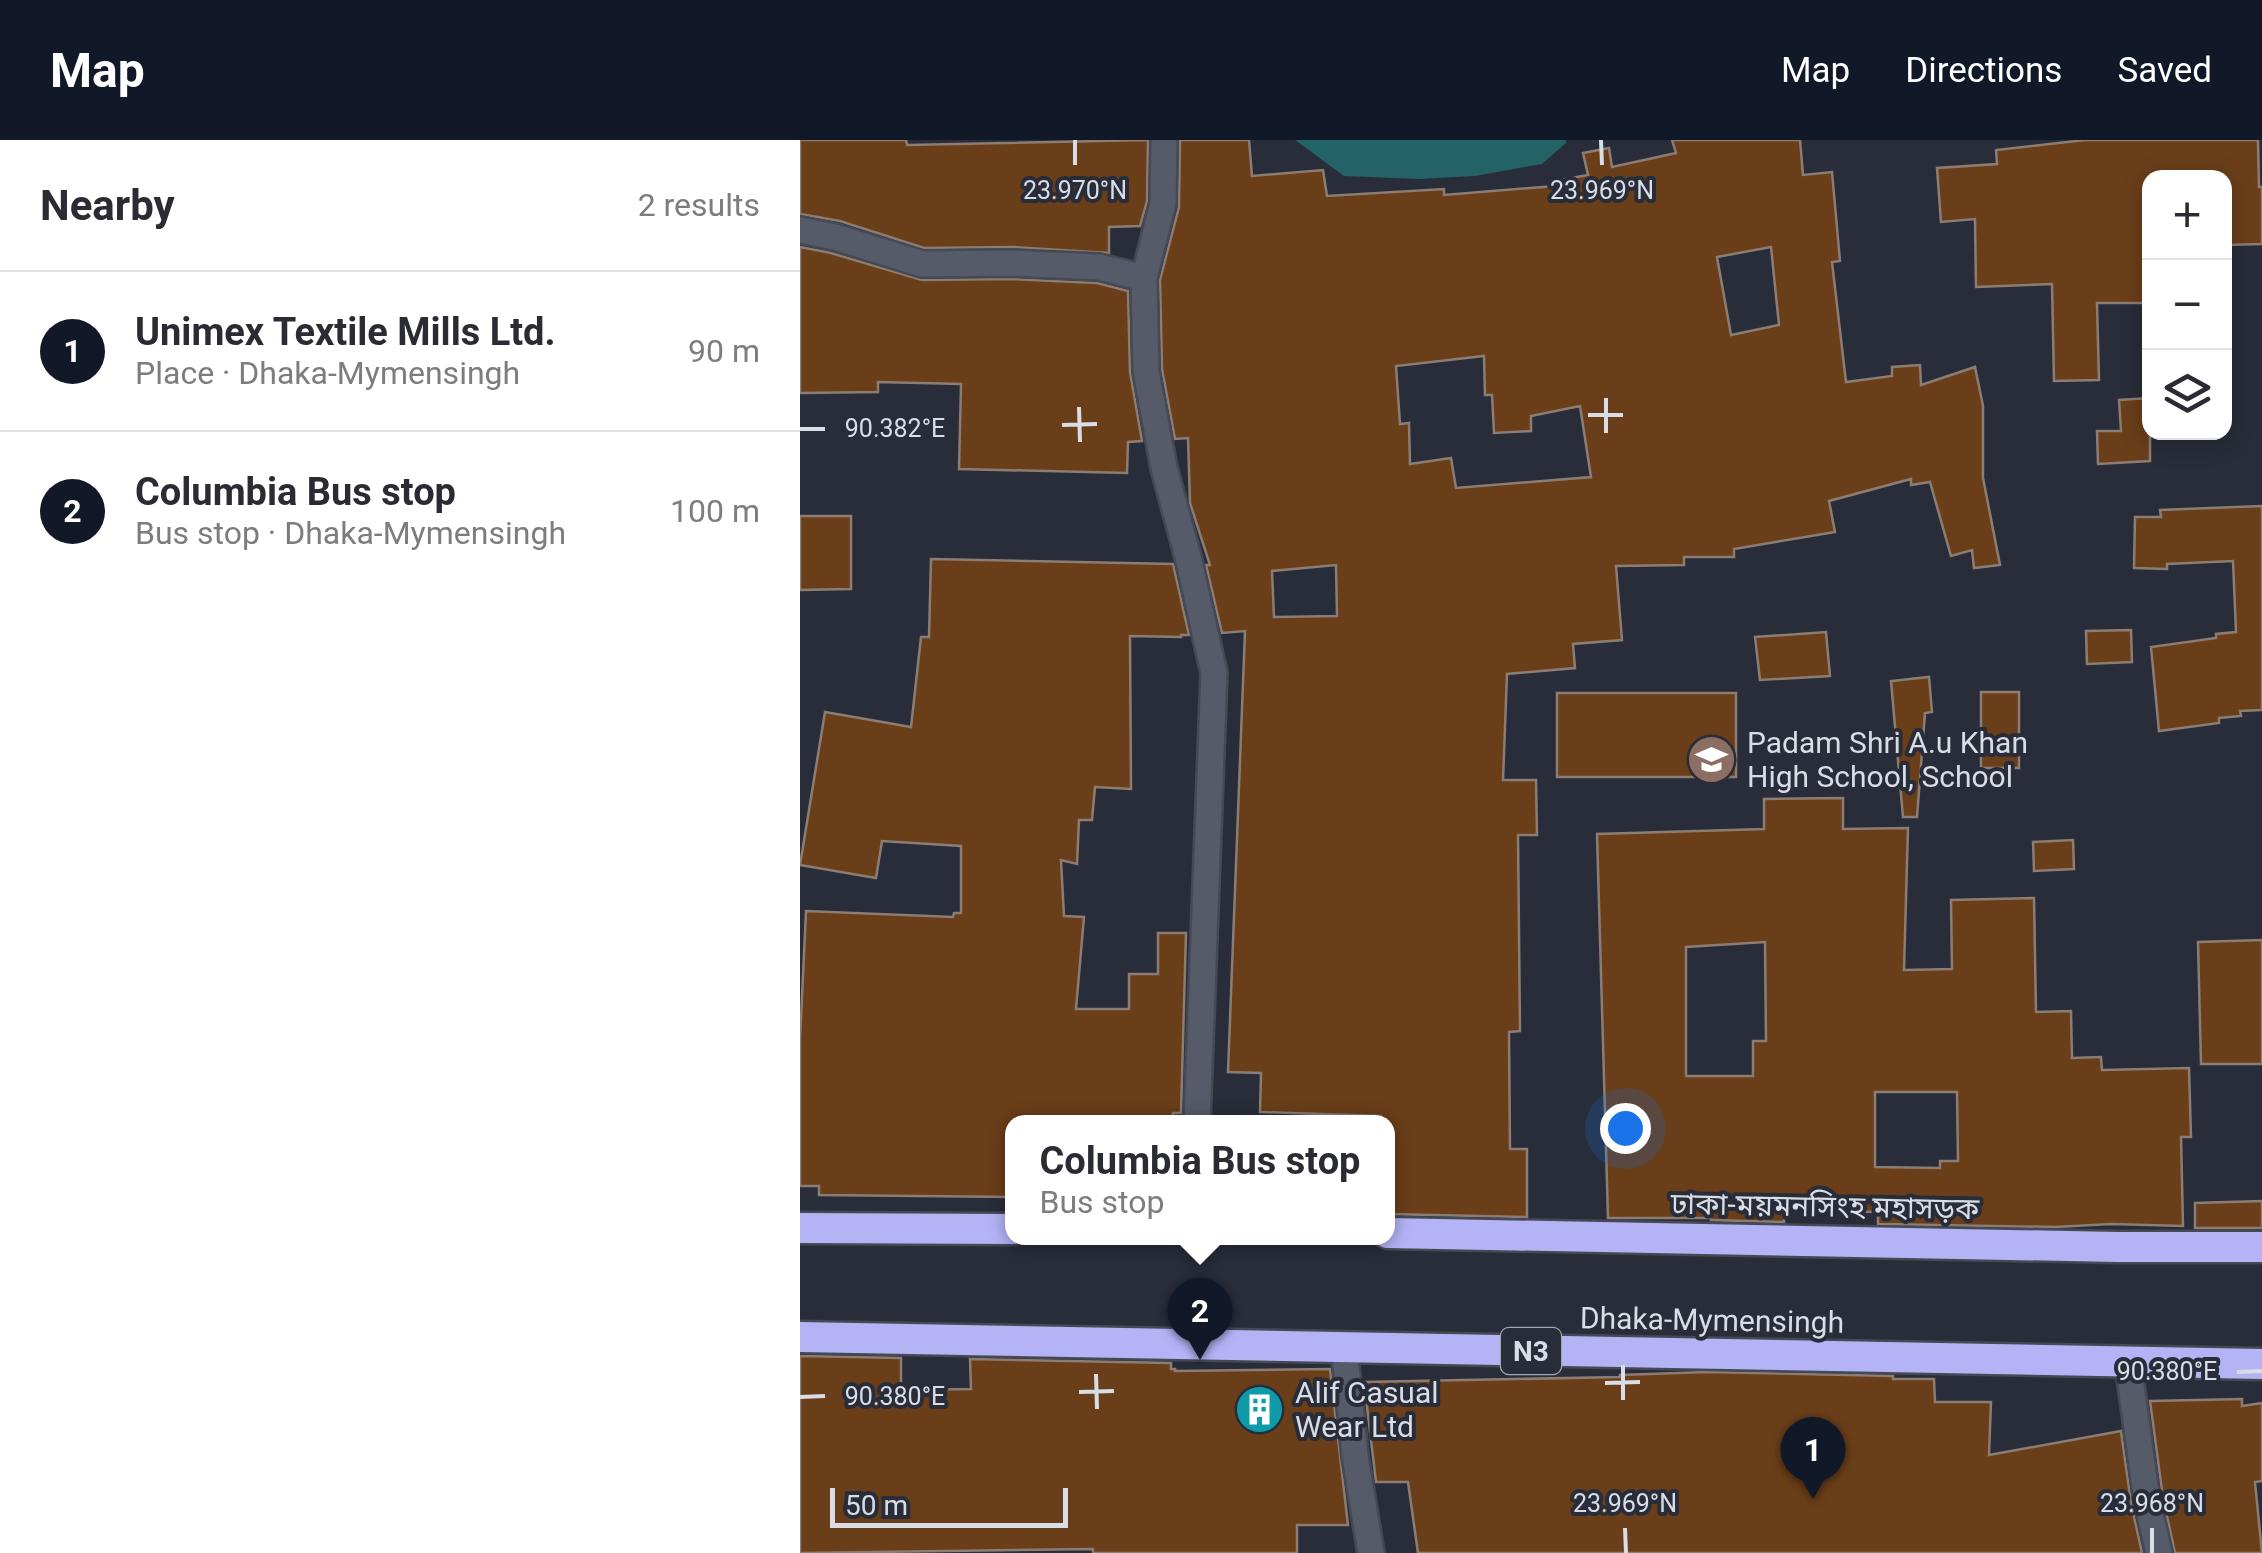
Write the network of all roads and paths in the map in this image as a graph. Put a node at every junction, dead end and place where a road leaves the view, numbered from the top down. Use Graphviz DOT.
graph roads {
  1 [pos="1164,140"];
  2 [pos="800,230"];
  3 [pos="1144,278"];
  4 [pos="1198,1115"];
  5 [pos="800,1228"];
  6 [pos="1005,1229"];
  7 [pos="1395,1233"];
  8 [pos="2262,1247"];
  9 [pos="800,1337"];
  10 [pos="1344,1348"];
  11 [pos="2128,1363"];
  12 [pos="2262,1364"];
  13 [pos="1371,1553"];
  14 [pos="2159,1553"];
  1 -- 3 [label="street"];
  2 -- 3 [label="street"];
  3 -- 4 [label="street"];
  5 -- 6 [label="highway"];
  7 -- 8 [label="highway, ঢাকা-ময়মনসিংহ মহাসড়ক"];
  9 -- 10 [label="highway, Dhaka-Mymensingh / N3"];
  10 -- 11 [label="highway, Dhaka-Mymensingh / N3"];
  10 -- 13 [label="street"];
  11 -- 12 [label="highway, Dhaka-Mymensingh / N3"];
  11 -- 14 [label="street"];
}
